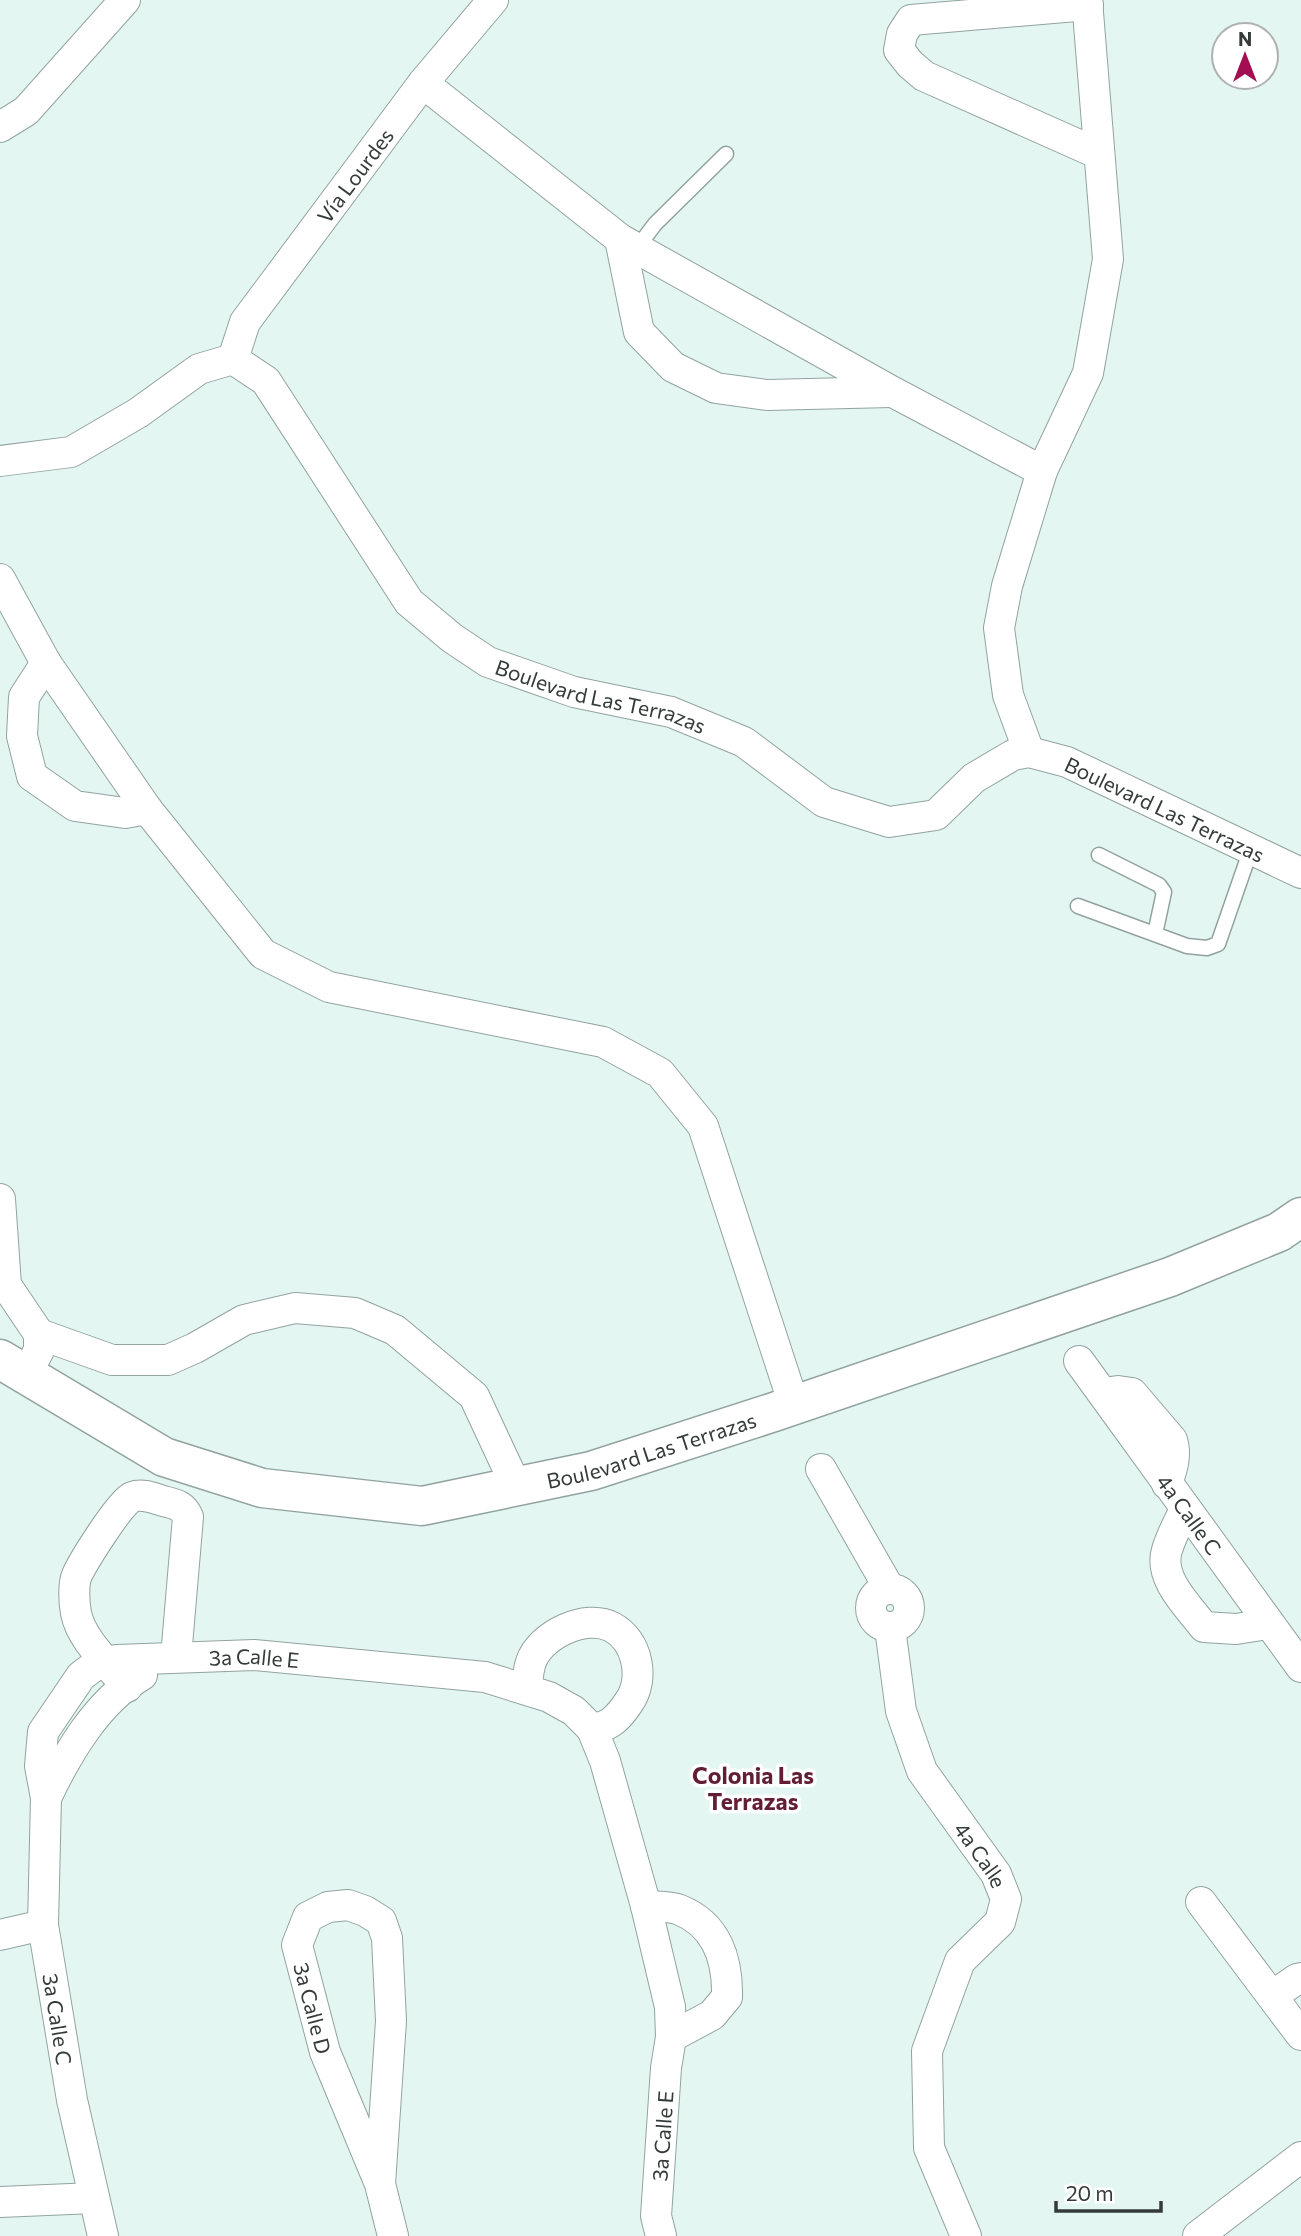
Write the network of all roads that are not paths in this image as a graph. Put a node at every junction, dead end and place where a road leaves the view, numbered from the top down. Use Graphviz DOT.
graph roads {
  1 [pos="125,0"];
  2 [pos="493,0"];
  3 [pos="1088,2"];
  4 [pos="423,83"];
  5 [pos="0,127"];
  6 [pos="726,154"];
  7 [pos="1099,154"];
  8 [pos="628,243"];
  9 [pos="233,359"];
  10 [pos="893,392"];
  11 [pos="0,461"];
  12 [pos="1042,471"];
  13 [pos="0,579"];
  14 [pos="46,663"];
  15 [pos="1029,752"];
  16 [pos="147,809"];
  17 [pos="1251,849"];
  18 [pos="1099,855"];
  19 [pos="1301,873"];
  20 [pos="1078,906"];
  21 [pos="1155,934"];
  22 [pos="0,1199"];
  23 [pos="1301,1217"];
  24 [pos="39,1334"];
  25 [pos="1079,1361"];
  26 [pos="13,1367"];
  27 [pos="794,1405"];
  28 [pos="821,1469"];
  29 [pos="516,1486"];
  30 [pos="1185,1509"];
  31 [pos="1268,1624"];
  32 [pos="176,1657"];
  33 [pos="108,1662"];
  34 [pos="1301,1667"];
  35 [pos="127,1687"];
  36 [pos="526,1688"];
  37 [pos="592,1729"];
  38 [pos="46,1798"];
  39 [pos="1201,1902"];
  40 [pos="646,1906"];
  41 [pos="43,1925"];
  42 [pos="0,1935"];
  43 [pos="1301,1978"];
  44 [pos="1272,1996"];
  45 [pos="1301,2035"];
  46 [pos="671,2036"];
  47 [pos="1301,2157"];
  48 [pos="380,2184"];
  49 [pos="94,2198"];
  50 [pos="0,2202"];
  51 [pos="103,2236"];
  52 [pos="393,2236"];
  53 [pos="661,2236"];
  54 [pos="966,2236"];
  55 [pos="1198,2236"];
  1 -- 5 [label="street"];
  2 -- 4 [label="street, Vía Lourdes"];
  3 -- 7 [label="street"];
  3 -- 7 [label="street"];
  4 -- 8 [label="street"];
  4 -- 9 [label="street, Vía Lourdes"];
  6 -- 8 [label="lane"];
  7 -- 12 [label="street"];
  8 -- 10 [label="street"];
  8 -- 10 [label="street"];
  9 -- 11 [label="street"];
  9 -- 15 [label="street, Boulevard Las Terrazas"];
  10 -- 12 [label="street"];
  12 -- 15 [label="street"];
  13 -- 14 [label="street"];
  14 -- 16 [label="street"];
  14 -- 16 [label="street"];
  15 -- 17 [label="street, Boulevard Las Terrazas"];
  16 -- 27 [label="street"];
  17 -- 19 [label="street, Boulevard Las Terrazas"];
  17 -- 21 [label="lane"];
  18 -- 21 [label="lane"];
  20 -- 21 [label="lane"];
  22 -- 24 [label="street"];
  23 -- 27 [label="main road, Boulevard Las Terrazas"];
  24 -- 26 [label="street"];
  24 -- 29 [label="street"];
  25 -- 30 [label="street, 4a Calle C"];
  26 -- 29 [label="main road, Boulevard Las Terrazas"];
  27 -- 29 [label="main road, Boulevard Las Terrazas"];
  28 -- 54 [label="street, 4a Calle"];
  30 -- 31 [label="street, 4a Calle C"];
  30 -- 31 [label="street"];
  31 -- 34 [label="street, 4a Calle C"];
  32 -- 33 [label="street"];
  32 -- 33 [label="street"];
  32 -- 35 [label="street, 3a Calle E"];
  32 -- 36 [label="street, 3a Calle E"];
  33 -- 35 [label="street"];
  33 -- 38 [label="street"];
  35 -- 38 [label="street, 3a Calle E"];
  36 -- 37 [label="street, 3a Calle E"];
  36 -- 37 [label="street"];
  37 -- 40 [label="street, 3a Calle E"];
  38 -- 41 [label="street, 3a Calle C"];
  39 -- 44 [label="street"];
  40 -- 46 [label="street, 3a Calle E"];
  40 -- 46 [label="street"];
  41 -- 42 [label="street"];
  41 -- 49 [label="street, 3a Calle C"];
  43 -- 44 [label="street"];
  44 -- 45 [label="street"];
  46 -- 53 [label="street, 3a Calle E"];
  47 -- 55 [label="street"];
  48 -- 48 [label="street, 3a Calle D"];
  48 -- 52 [label="street, 3a Calle D"];
  49 -- 50 [label="street"];
  49 -- 51 [label="street, 3a Calle C"];
}
